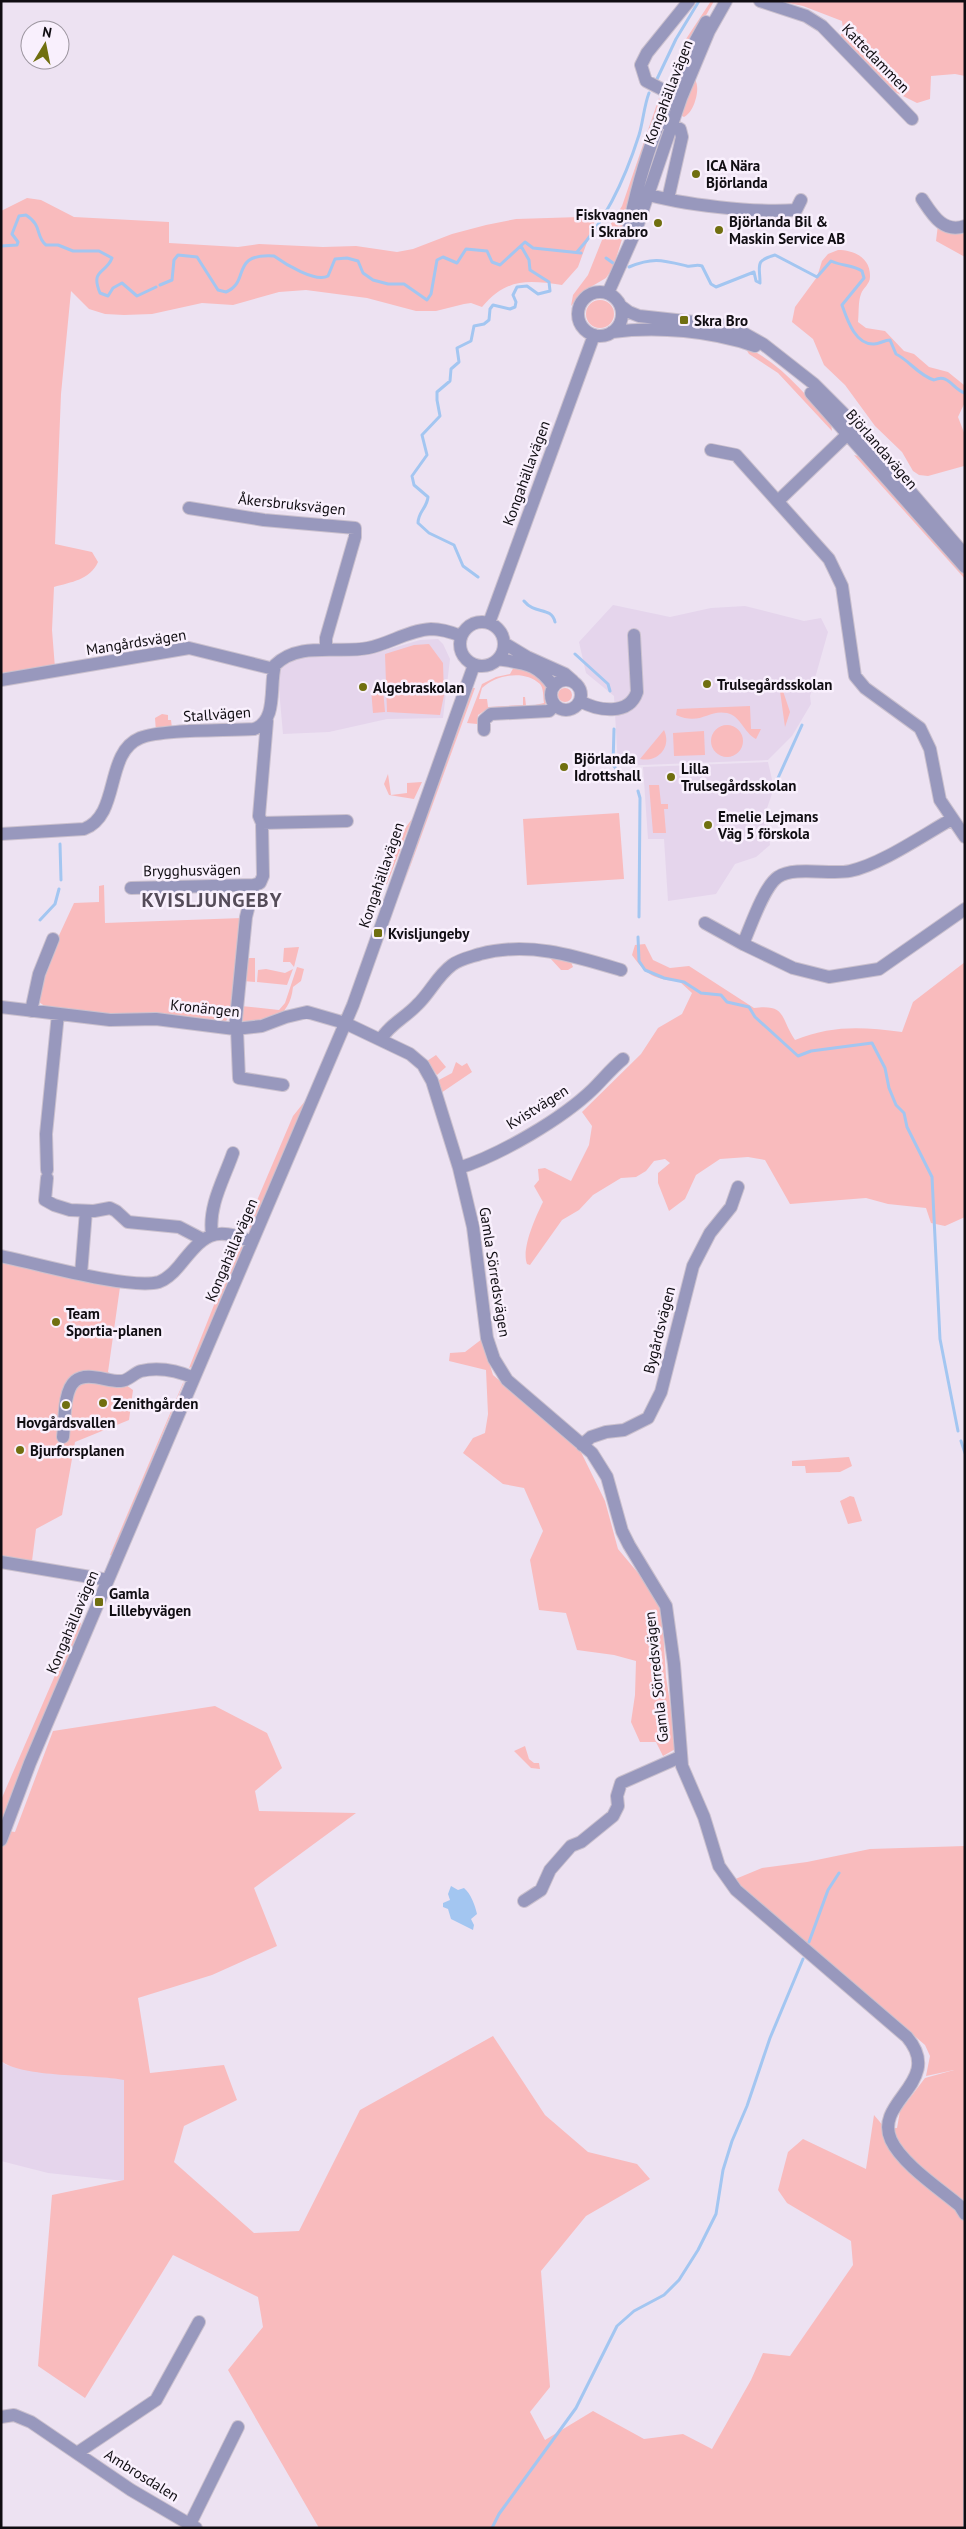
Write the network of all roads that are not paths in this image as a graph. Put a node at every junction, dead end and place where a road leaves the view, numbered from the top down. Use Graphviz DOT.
graph roads {
  1 [pos="689,1"];
  2 [pos="719,1"];
  3 [pos="726,1"];
  4 [pos="760,1"];
  5 [pos="676,96"];
  6 [pos="912,118"];
  7 [pos="666,123"];
  8 [pos="643,193"];
  9 [pos="668,199"];
  10 [pos="922,199"];
  11 [pos="801,200"];
  12 [pos="965,226"];
  13 [pos="608,293"];
  14 [pos="620,306"];
  15 [pos="612,332"];
  16 [pos="594,335"];
  17 [pos="773,352"];
  18 [pos="851,431"];
  19 [pos="711,450"];
  20 [pos="778,501"];
  21 [pos="189,508"];
  22 [pos="965,555"];
  23 [pos="965,567"];
  24 [pos="489,623"];
  25 [pos="634,635"];
  26 [pos="461,636"];
  27 [pos="504,643"];
  28 [pos="326,650"];
  29 [pos="498,659"];
  30 [pos="474,665"];
  31 [pos="274,669"];
  32 [pos="1,680"];
  33 [pos="573,682"];
  34 [pos="554,686"];
  35 [pos="580,701"];
  36 [pos="555,705"];
  37 [pos="266,721"];
  38 [pos="484,730"];
  39 [pos="952,819"];
  40 [pos="347,821"];
  41 [pos="262,823"];
  42 [pos="1,834"];
  43 [pos="965,837"];
  44 [pos="254,885"];
  45 [pos="132,888"];
  46 [pos="965,909"];
  47 [pos="705,923"];
  48 [pos="52,939"];
  49 [pos="742,944"];
  50 [pos="622,970"];
  51 [pos="1,1007"];
  52 [pos="31,1011"];
  53 [pos="58,1014"];
  54 [pos="345,1023"];
  55 [pos="236,1029"];
  56 [pos="381,1039"];
  57 [pos="622,1059"];
  58 [pos="283,1085"];
  59 [pos="233,1153"];
  60 [pos="459,1168"];
  61 [pos="738,1187"];
  62 [pos="86,1212"];
  63 [pos="207,1237"];
  64 [pos="252,1242"];
  65 [pos="1,1256"];
  66 [pos="82,1274"];
  67 [pos="194,1378"];
  68 [pos="63,1437"];
  69 [pos="582,1444"];
  70 [pos="1,1562"];
  71 [pos="108,1580"];
  72 [pos="680,1757"];
  73 [pos="1,1840"];
  74 [pos="524,1901"];
  75 [pos="965,2214"];
  76 [pos="199,2322"];
  77 [pos="1,2417"];
  78 [pos="238,2427"];
  79 [pos="78,2453"];
  80 [pos="193,2526"];
  1 -- 5 [label="street"];
  2 -- 5 [label="street, Kongahällavägen"];
  3 -- 5 [label="street, Kongahällavägen"];
  4 -- 6 [label="street, Kattedammen"];
  5 -- 7 [label="street, Kongahällavägen"];
  7 -- 8 [label="street, Kongahällavägen"];
  7 -- 9 [label="street"];
  8 -- 9 [label="street"];
  8 -- 13 [label="street, Kongahällavägen"];
  9 -- 11 [label="street"];
  10 -- 12 [label="street"];
  13 -- 14 [label="street"];
  13 -- 16 [label="street"];
  14 -- 15 [label="street"];
  14 -- 17 [label="street, Björlandavägen"];
  15 -- 16 [label="street"];
  15 -- 17 [label="street, Björlandavägen"];
  16 -- 24 [label="street, Kongahällavägen"];
  17 -- 18 [label="street, Björlandavägen"];
  18 -- 20 [label="street"];
  18 -- 22 [label="street, Björlandavägen"];
  18 -- 23 [label="street, Björlandavägen"];
  19 -- 20 [label="street"];
  20 -- 39 [label="street"];
  21 -- 28 [label="street, Åkersbruksvägen"];
  24 -- 26 [label="street"];
  24 -- 27 [label="street"];
  25 -- 35 [label="street"];
  26 -- 28 [label="street"];
  26 -- 30 [label="street"];
  27 -- 29 [label="street"];
  27 -- 33 [label="street"];
  28 -- 31 [label="street"];
  29 -- 30 [label="street"];
  29 -- 34 [label="street"];
  30 -- 54 [label="street, Kongahällavägen"];
  31 -- 32 [label="street, Mangårdsvägen"];
  31 -- 37 [label="street, Stallvägen"];
  33 -- 34 [label="street"];
  33 -- 35 [label="street"];
  34 -- 36 [label="street"];
  35 -- 36 [label="street"];
  36 -- 38 [label="street"];
  37 -- 41 [label="street, Brygghusvägen"];
  37 -- 42 [label="street, Stallvägen"];
  39 -- 43 [label="street"];
  39 -- 49 [label="street"];
  40 -- 41 [label="street"];
  41 -- 44 [label="street, Brygghusvägen"];
  44 -- 45 [label="street, Brygghusvägen"];
  44 -- 55 [label="street, Brygghusvägen"];
  46 -- 49 [label="street"];
  47 -- 49 [label="street"];
  48 -- 52 [label="street"];
  50 -- 56 [label="street"];
  51 -- 52 [label="street, Kronängen"];
  52 -- 53 [label="street, Kronängen"];
  53 -- 55 [label="street, Kronängen"];
  53 -- 62 [label="street"];
  54 -- 55 [label="street, Kronängen"];
  54 -- 56 [label="street, Gamla Sörredsvägen"];
  54 -- 64 [label="street, Kongahällavägen"];
  55 -- 58 [label="street, Brygghusvägen"];
  56 -- 60 [label="street, Gamla Sörredsvägen"];
  57 -- 60 [label="street, Kvistvägen"];
  59 -- 63 [label="street"];
  60 -- 69 [label="street, Gamla Sörredsvägen"];
  61 -- 69 [label="street, Bygårdsvägen"];
  62 -- 63 [label="street"];
  62 -- 66 [label="street"];
  63 -- 64 [label="street"];
  63 -- 66 [label="street"];
  64 -- 67 [label="street, Kongahällavägen"];
  65 -- 66 [label="street"];
  67 -- 68 [label="street"];
  67 -- 71 [label="street, Kongahällavägen"];
  69 -- 72 [label="street, Gamla Sörredsvägen"];
  70 -- 71 [label="street"];
  71 -- 73 [label="street, Kongahällavägen"];
  72 -- 74 [label="street"];
  72 -- 75 [label="street, Gamla Sörredsvägen"];
  76 -- 79 [label="street, Ambrosdalen"];
  77 -- 79 [label="street, Ambrosdalen"];
  78 -- 80 [label="street, Ambrosdalen"];
  79 -- 80 [label="street, Ambrosdalen"];
}
